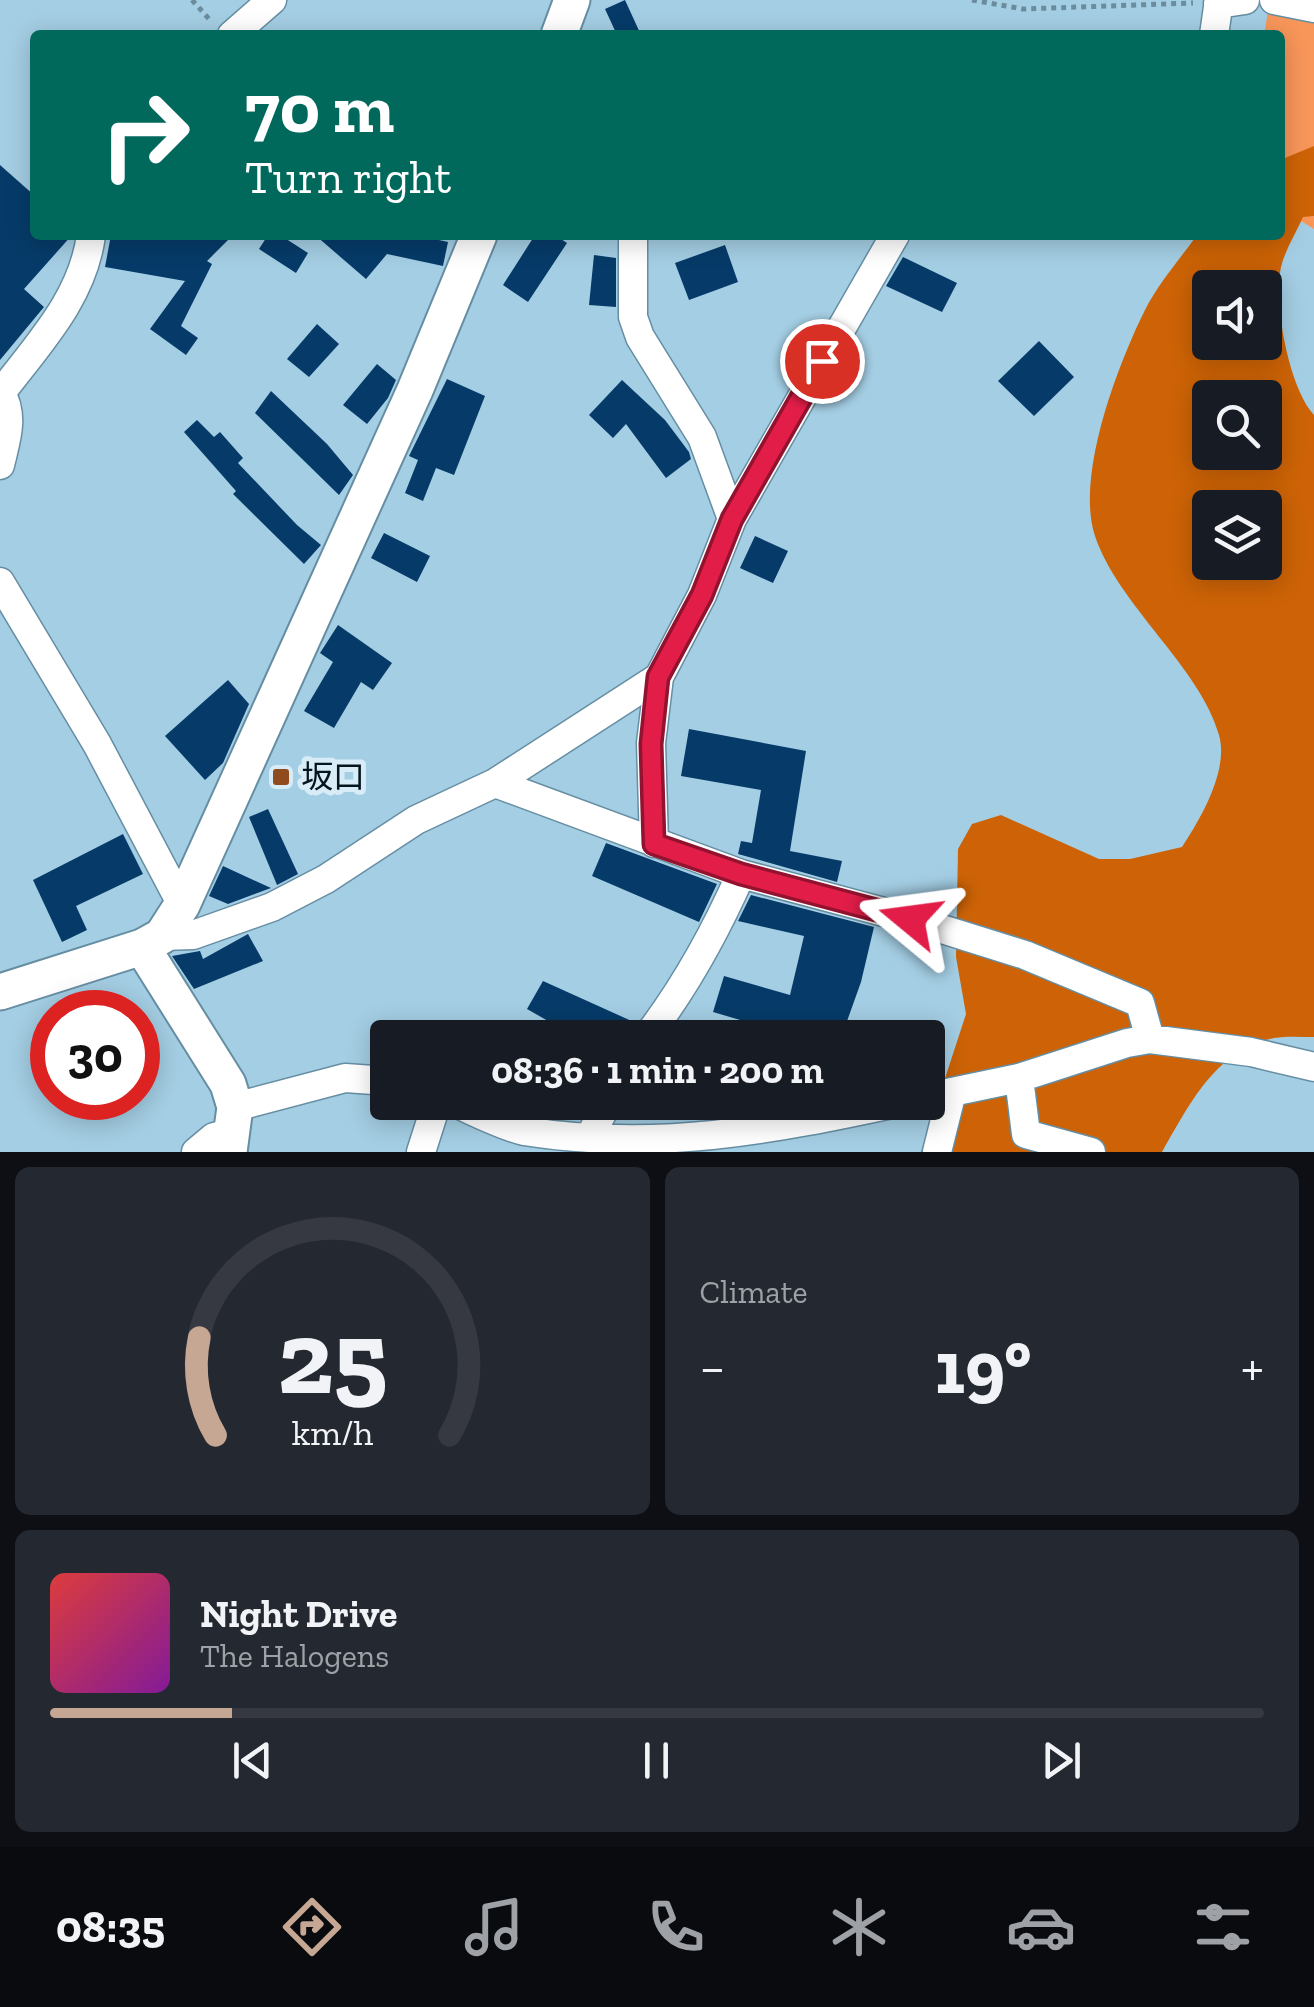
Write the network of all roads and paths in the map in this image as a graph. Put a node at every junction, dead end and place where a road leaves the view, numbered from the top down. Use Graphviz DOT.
graph roads {
  1 [pos="192,0"];
  2 [pos="272,0"];
  3 [pos="572,0"];
  4 [pos="972,0"];
  5 [pos="1274,0"];
  6 [pos="1227,1"];
  7 [pos="1314,8"];
  8 [pos="222,29"];
  9 [pos="562,30"];
  10 [pos="1216,30"];
  11 [pos="90,240"];
  12 [pos="476,240"];
  13 [pos="633,240"];
  14 [pos="891,240"];
  15 [pos="1,392"];
  16 [pos="0,465"];
  17 [pos="732,519"];
  18 [pos="0,582"];
  19 [pos="658,677"];
  20 [pos="495,784"];
  21 [pos="654,844"];
  22 [pos="741,874"];
  23 [pos="182,905"];
  24 [pos="152,942"];
  25 [pos="0,992"];
  26 [pos="660,1020"];
  27 [pos="1150,1039"];
  28 [pos="1314,1068"];
  29 [pos="1019,1078"];
  30 [pos="370,1080"];
  31 [pos="945,1093"];
  32 [pos="432,1120"];
  33 [pos="496,1120"];
  34 [pos="599,1120"];
  35 [pos="816,1120"];
  36 [pos="939,1120"];
  37 [pos="233,1130"];
  38 [pos="587,1142"];
  39 [pos="658,1149"];
  40 [pos="196,1152"];
  41 [pos="422,1152"];
  42 [pos="938,1152"];
  43 [pos="1091,1152"];
  1 -- 8 [label="path"];
  2 -- 8 [label="street"];
  3 -- 9 [label="street"];
  4 -- 6 [label="path"];
  5 -- 7 [label="street"];
  6 -- 10 [label="street"];
  11 -- 15 [label="street"];
  12 -- 23 [label="street"];
  13 -- 17 [label="street"];
  14 -- 17 [label="street"];
  15 -- 16 [label="street"];
  17 -- 19 [label="street"];
  18 -- 23 [label="street"];
  19 -- 20 [label="street"];
  19 -- 21 [label="street"];
  20 -- 21 [label="street"];
  20 -- 24 [label="street"];
  21 -- 22 [label="street"];
  22 -- 26 [label="street"];
  22 -- 27 [label="street"];
  23 -- 24 [label="street"];
  24 -- 25 [label="street"];
  24 -- 37 [label="street"];
  27 -- 28 [label="street"];
  27 -- 29 [label="street"];
  29 -- 31 [label="street"];
  29 -- 43 [label="street"];
  30 -- 37 [label="street"];
  32 -- 41 [label="street"];
  33 -- 38 [label="street"];
  34 -- 38 [label="street"];
  35 -- 39 [label="street"];
  36 -- 42 [label="street"];
  37 -- 40 [label="street"];
  38 -- 39 [label="street"];
}
